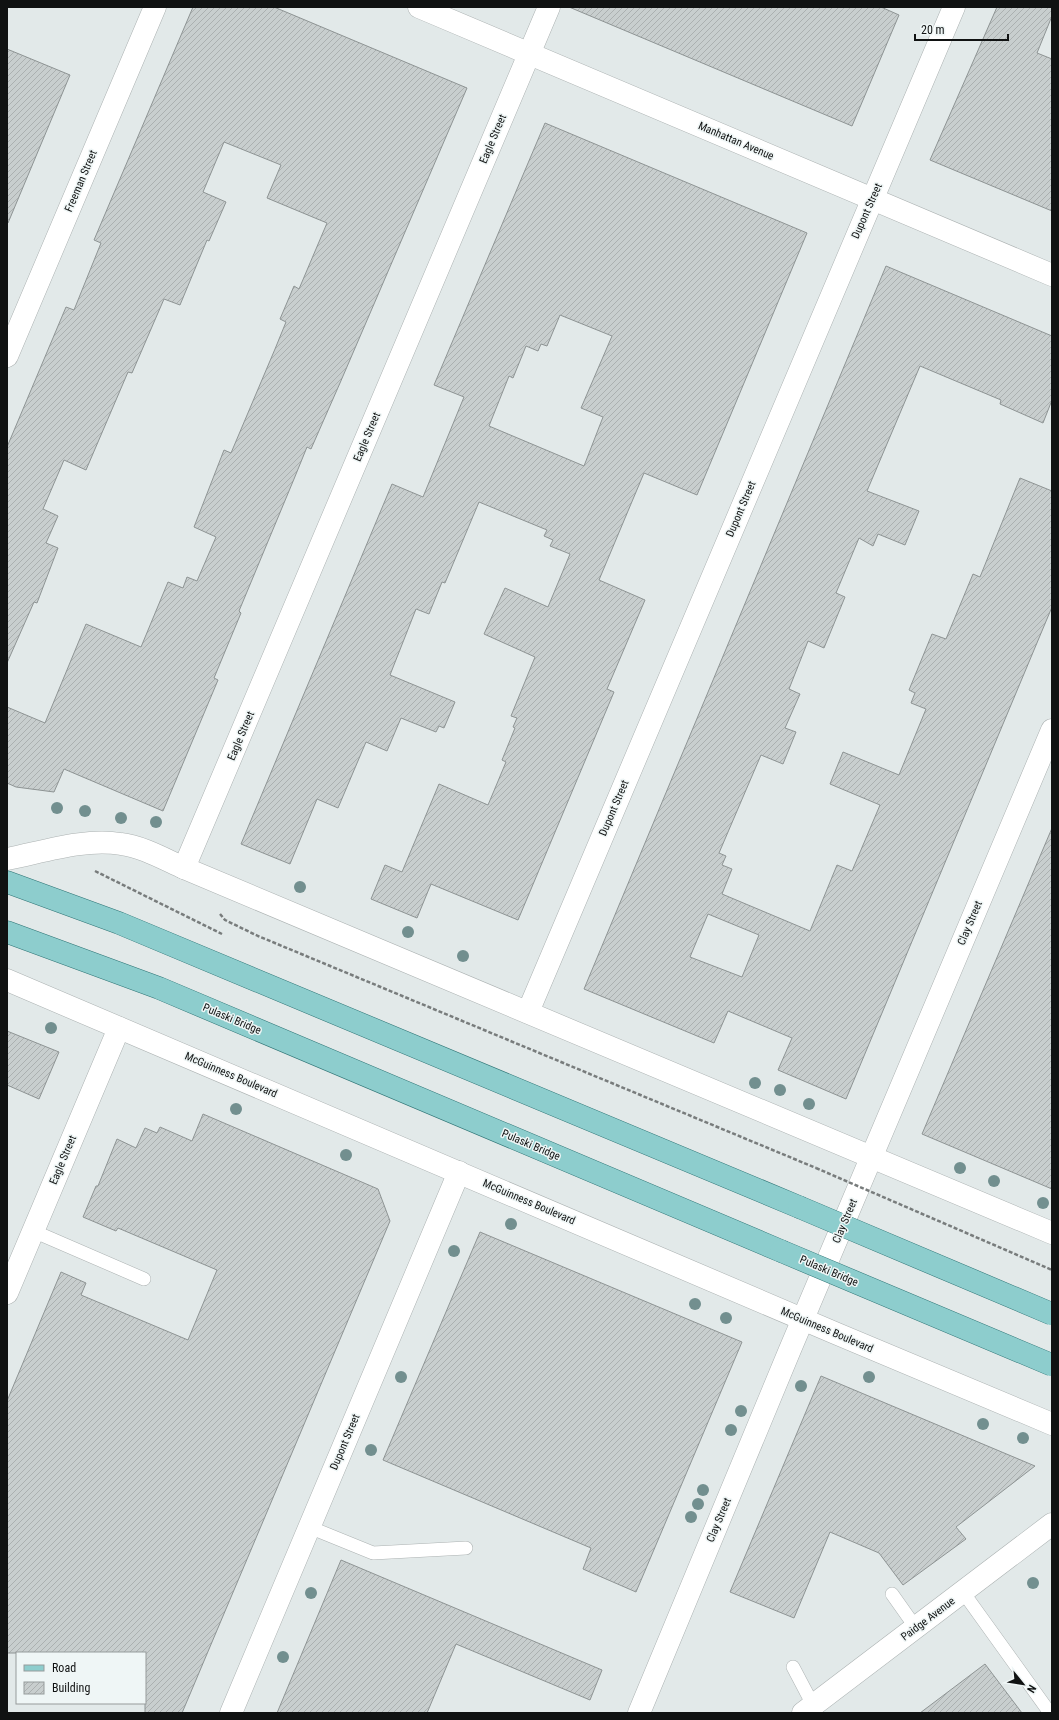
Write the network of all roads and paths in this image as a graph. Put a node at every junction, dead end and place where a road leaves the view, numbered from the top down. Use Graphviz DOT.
graph roads {
  1 [pos="155,7"];
  2 [pos="419,7"];
  3 [pos="549,7"];
  4 [pos="954,7"];
  5 [pos="529,54"];
  6 [pos="873,199"];
  7 [pos="1052,275"];
  8 [pos="7,356"];
  9 [pos="1052,730"];
  10 [pos="7,859"];
  11 [pos="184,868"];
  12 [pos="7,882"];
  13 [pos="217,911"];
  14 [pos="7,932"];
  15 [pos="7,980"];
  16 [pos="528,1012"];
  17 [pos="119,1028"];
  18 [pos="872,1158"];
  19 [pos="459,1172"];
  20 [pos="33,1231"];
  21 [pos="1052,1233"];
  22 [pos="1052,1270"];
  23 [pos="144,1279"];
  24 [pos="7,1293"];
  25 [pos="1052,1314"];
  26 [pos="803,1320"];
  27 [pos="1052,1365"];
  28 [pos="1052,1424"];
  29 [pos="1052,1524"];
  30 [pos="309,1528"];
  31 [pos="466,1548"];
  32 [pos="963,1592"];
  33 [pos="892,1594"];
  34 [pos="916,1628"];
  35 [pos="793,1668"];
  36 [pos="808,1709"];
  37 [pos="231,1713"];
  38 [pos="639,1713"];
  39 [pos="1050,1713"];
  1 -- 8 [label="street, Freeman Street"];
  2 -- 5 [label="street, Manhattan Avenue"];
  3 -- 5 [label="street, Eagle Street"];
  4 -- 6 [label="street, Dupont Street"];
  5 -- 6 [label="street, Manhattan Avenue"];
  5 -- 11 [label="street, Eagle Street"];
  6 -- 7 [label="street, Manhattan Avenue"];
  6 -- 16 [label="street, Dupont Street"];
  9 -- 18 [label="street, Clay Street"];
  10 -- 11 [label="street"];
  11 -- 16 [label="street"];
  12 -- 25 [label="main road, bridge"];
  13 -- 22 [label="path, bridge"];
  14 -- 27 [label="main road, Pulaski Bridge, bridge"];
  15 -- 17 [label="street, McGuinness Boulevard"];
  16 -- 18 [label="street"];
  17 -- 19 [label="street, McGuinness Boulevard"];
  17 -- 20 [label="street, Eagle Street"];
  18 -- 21 [label="street"];
  18 -- 26 [label="street, Clay Street"];
  19 -- 26 [label="street, McGuinness Boulevard"];
  19 -- 30 [label="street, Dupont Street"];
  20 -- 23 [label="lane"];
  20 -- 24 [label="street, Eagle Street"];
  26 -- 28 [label="street, McGuinness Boulevard"];
  26 -- 38 [label="street, Clay Street"];
  29 -- 32 [label="street, Paidge Avenue"];
  30 -- 31 [label="lane"];
  30 -- 37 [label="street, Dupont Street"];
  32 -- 34 [label="street, Paidge Avenue"];
  32 -- 39 [label="lane"];
  33 -- 34 [label="lane"];
  34 -- 36 [label="street, Paidge Avenue"];
  35 -- 36 [label="lane"];
}
